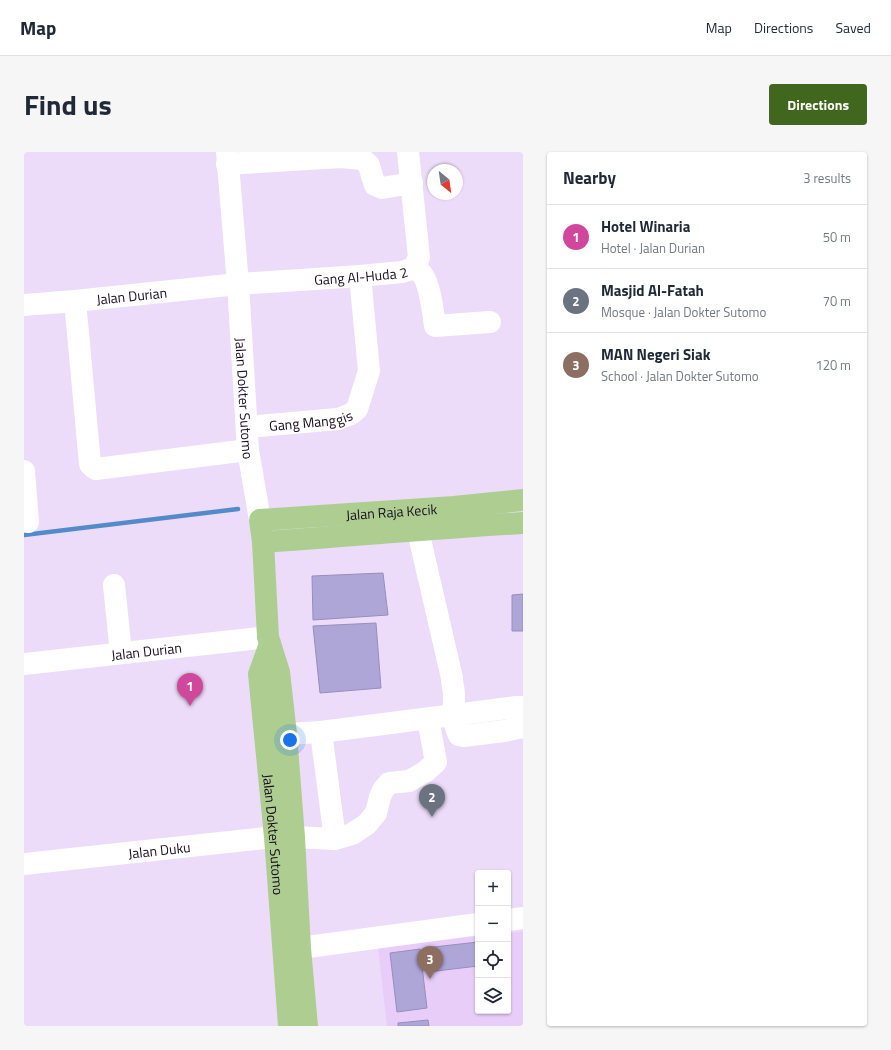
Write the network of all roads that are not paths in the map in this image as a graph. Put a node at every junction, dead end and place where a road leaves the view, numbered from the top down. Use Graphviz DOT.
graph roads {
  1 [pos="408,152"];
  2 [pos="227,158"];
  3 [pos="412,183"];
  4 [pos="414,268"];
  5 [pos="360,276"];
  6 [pos="238,284"];
  7 [pos="76,301"];
  8 [pos="24,305"];
  9 [pos="490,322"];
  10 [pos="247,427"];
  11 [pos="248,450"];
  12 [pos="24,471"];
  13 [pos="523,500"];
  14 [pos="454,517"];
  15 [pos="260,520"];
  16 [pos="28,522"];
  17 [pos="523,523"];
  18 [pos="418,530"];
  19 [pos="263,542"];
  20 [pos="114,585"];
  21 [pos="269,641"];
  22 [pos="120,653"];
  23 [pos="24,664"];
  24 [pos="523,708"];
  25 [pos="454,714"];
  26 [pos="428,719"];
  27 [pos="523,727"];
  28 [pos="321,732"];
  29 [pos="286,734"];
  30 [pos="284,837"];
  31 [pos="335,839"];
  32 [pos="24,864"];
  33 [pos="523,918"];
  34 [pos="511,920"];
  35 [pos="475,924"];
  36 [pos="300,948"];
  37 [pos="289,1026"];
  38 [pos="307,1026"];
  1 -- 3 [label="street, Gang Al-Huda 2"];
  2 -- 3 [label="street"];
  2 -- 6 [label="street, Jalan Dokter Sutomo"];
  3 -- 4 [label="street, Gang Al-Huda 2"];
  4 -- 5 [label="street, Gang Al-Huda 2"];
  4 -- 9 [label="street"];
  5 -- 6 [label="street, Gang Al-Huda 2"];
  5 -- 10 [label="street, Gang Manggis"];
  6 -- 7 [label="street, Jalan Durian"];
  6 -- 10 [label="street, Jalan Dokter Sutomo"];
  7 -- 8 [label="street, Jalan Durian"];
  7 -- 11 [label="street"];
  10 -- 11 [label="street, Jalan Dokter Sutomo"];
  11 -- 15 [label="street, Jalan Dokter Sutomo"];
  12 -- 16 [label="street"];
  13 -- 14 [label="main road, Jalan Raja Kecik"];
  14 -- 15 [label="main road, Jalan Raja Kecik"];
  14 -- 17 [label="main road, Jalan Raja Kecik"];
  14 -- 18 [label="main road, Jalan Raja Kecik"];
  15 -- 19 [label="main road, Jalan Dokter Sutomo"];
  18 -- 19 [label="main road, Jalan Raja Kecik"];
  18 -- 25 [label="street"];
  19 -- 21 [label="main road, Jalan Dokter Sutomo"];
  20 -- 22 [label="street"];
  21 -- 22 [label="street, Jalan Durian"];
  21 -- 29 [label="main road, Jalan Dokter Sutomo"];
  21 -- 30 [label="main road, Jalan Dokter Sutomo"];
  22 -- 23 [label="street, Jalan Durian"];
  24 -- 25 [label="street"];
  25 -- 26 [label="street"];
  25 -- 27 [label="street"];
  26 -- 28 [label="street"];
  26 -- 31 [label="street"];
  28 -- 29 [label="street"];
  28 -- 31 [label="street"];
  29 -- 30 [label="main road, Jalan Dokter Sutomo"];
  30 -- 31 [label="street, Jalan Duku"];
  30 -- 32 [label="street, Jalan Duku"];
  30 -- 36 [label="main road, Jalan Dokter Sutomo"];
  30 -- 37 [label="main road, Jalan Dokter Sutomo"];
  33 -- 34 [label="street"];
  35 -- 36 [label="street"];
  36 -- 38 [label="main road, Jalan Dokter Sutomo"];
}
